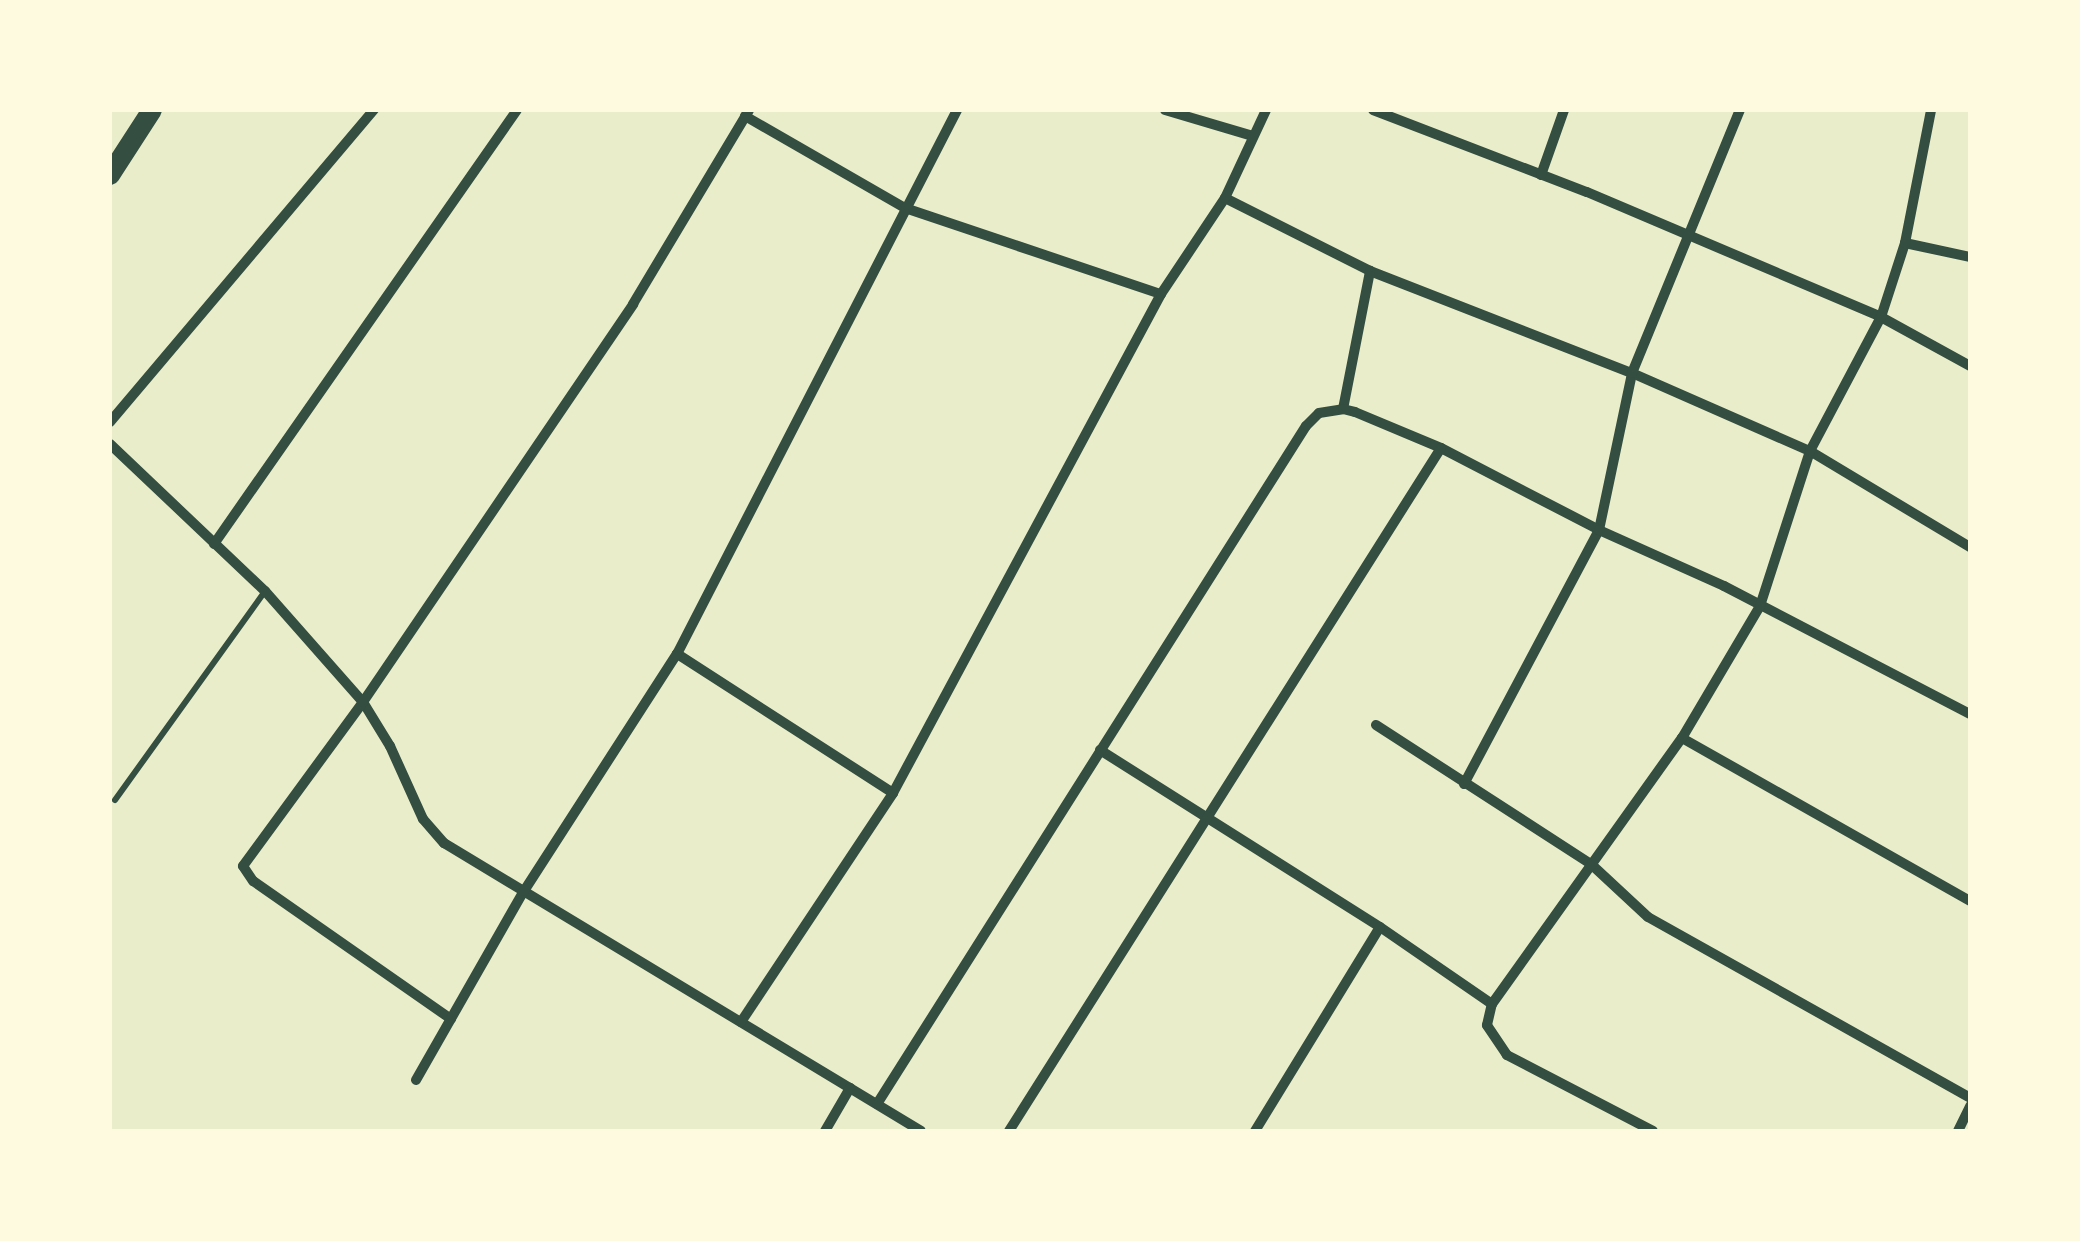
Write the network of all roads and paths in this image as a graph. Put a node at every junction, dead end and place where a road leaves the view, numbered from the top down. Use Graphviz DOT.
graph roads {
  1 [pos="152,110"];
  2 [pos="374,110"];
  3 [pos="518,110"];
  4 [pos="957,110"];
  5 [pos="1166,110"];
  6 [pos="1266,110"];
  7 [pos="1373,110"];
  8 [pos="1564,110"];
  9 [pos="1740,110"];
  10 [pos="1930,110"];
  11 [pos="747,113"];
  12 [pos="1253,136"];
  13 [pos="110,174"];
  14 [pos="1541,174"];
  15 [pos="1225,198"];
  16 [pos="905,208"];
  17 [pos="1691,238"];
  18 [pos="1905,242"];
  19 [pos="1970,256"];
  20 [pos="1370,271"];
  21 [pos="1161,294"];
  22 [pos="1881,317"];
  23 [pos="1970,366"];
  24 [pos="1632,374"];
  25 [pos="1344,409"];
  26 [pos="110,422"];
  27 [pos="110,444"];
  28 [pos="1442,448"];
  29 [pos="1810,450"];
  30 [pos="1598,530"];
  31 [pos="214,544"];
  32 [pos="1970,547"];
  33 [pos="264,591"];
  34 [pos="1760,606"];
  35 [pos="677,654"];
  36 [pos="363,702"];
  37 [pos="1970,714"];
  38 [pos="1376,725"];
  39 [pos="1682,738"];
  40 [pos="1100,750"];
  41 [pos="1464,784"];
  42 [pos="893,793"];
  43 [pos="114,800"];
  44 [pos="1207,815"];
  45 [pos="1592,864"];
  46 [pos="524,891"];
  47 [pos="1970,900"];
  48 [pos="1380,927"];
  49 [pos="1492,1004"];
  50 [pos="451,1020"];
  51 [pos="741,1022"];
  52 [pos="416,1080"];
  53 [pos="850,1088"];
  54 [pos="1970,1098"];
  55 [pos="878,1104"];
  56 [pos="1970,1106"];
  57 [pos="825,1131"];
  58 [pos="922,1131"];
  59 [pos="1008,1131"];
  60 [pos="1255,1131"];
  61 [pos="1652,1131"];
  62 [pos="1958,1131"];
  1 -- 13 [label="main road"];
  2 -- 26 [label="street"];
  3 -- 31 [label="street"];
  4 -- 16 [label="street"];
  5 -- 12 [label="street"];
  6 -- 12 [label="street"];
  7 -- 14 [label="street"];
  8 -- 14 [label="street"];
  9 -- 17 [label="street"];
  10 -- 18 [label="street"];
  11 -- 16 [label="street"];
  11 -- 36 [label="street"];
  12 -- 15 [label="street"];
  14 -- 17 [label="street"];
  15 -- 20 [label="street"];
  15 -- 21 [label="street"];
  16 -- 21 [label="street"];
  16 -- 35 [label="street"];
  17 -- 22 [label="street"];
  17 -- 24 [label="street"];
  18 -- 19 [label="street"];
  18 -- 22 [label="street"];
  20 -- 24 [label="street"];
  20 -- 25 [label="street"];
  21 -- 42 [label="street"];
  22 -- 23 [label="street"];
  22 -- 29 [label="street"];
  24 -- 29 [label="street"];
  24 -- 30 [label="street"];
  25 -- 28 [label="street"];
  25 -- 40 [label="street"];
  27 -- 31 [label="street"];
  28 -- 30 [label="street"];
  28 -- 44 [label="street"];
  29 -- 32 [label="street"];
  29 -- 34 [label="street"];
  30 -- 34 [label="street"];
  30 -- 41 [label="street"];
  31 -- 33 [label="street"];
  33 -- 36 [label="street"];
  33 -- 43 [label="lane"];
  34 -- 37 [label="street"];
  34 -- 39 [label="street"];
  35 -- 42 [label="street"];
  35 -- 46 [label="street"];
  36 -- 46 [label="street"];
  36 -- 50 [label="street"];
  38 -- 41 [label="street"];
  39 -- 45 [label="street"];
  39 -- 47 [label="street"];
  40 -- 44 [label="street"];
  40 -- 55 [label="street"];
  41 -- 45 [label="street"];
  42 -- 51 [label="street"];
  44 -- 48 [label="street"];
  44 -- 59 [label="street"];
  45 -- 49 [label="street"];
  45 -- 54 [label="street"];
  46 -- 50 [label="street"];
  46 -- 51 [label="street"];
  48 -- 49 [label="street"];
  48 -- 60 [label="street"];
  49 -- 61 [label="street"];
  50 -- 52 [label="street"];
  51 -- 53 [label="street"];
  53 -- 55 [label="street"];
  53 -- 57 [label="street"];
  55 -- 58 [label="street"];
  56 -- 62 [label="street"];
}
